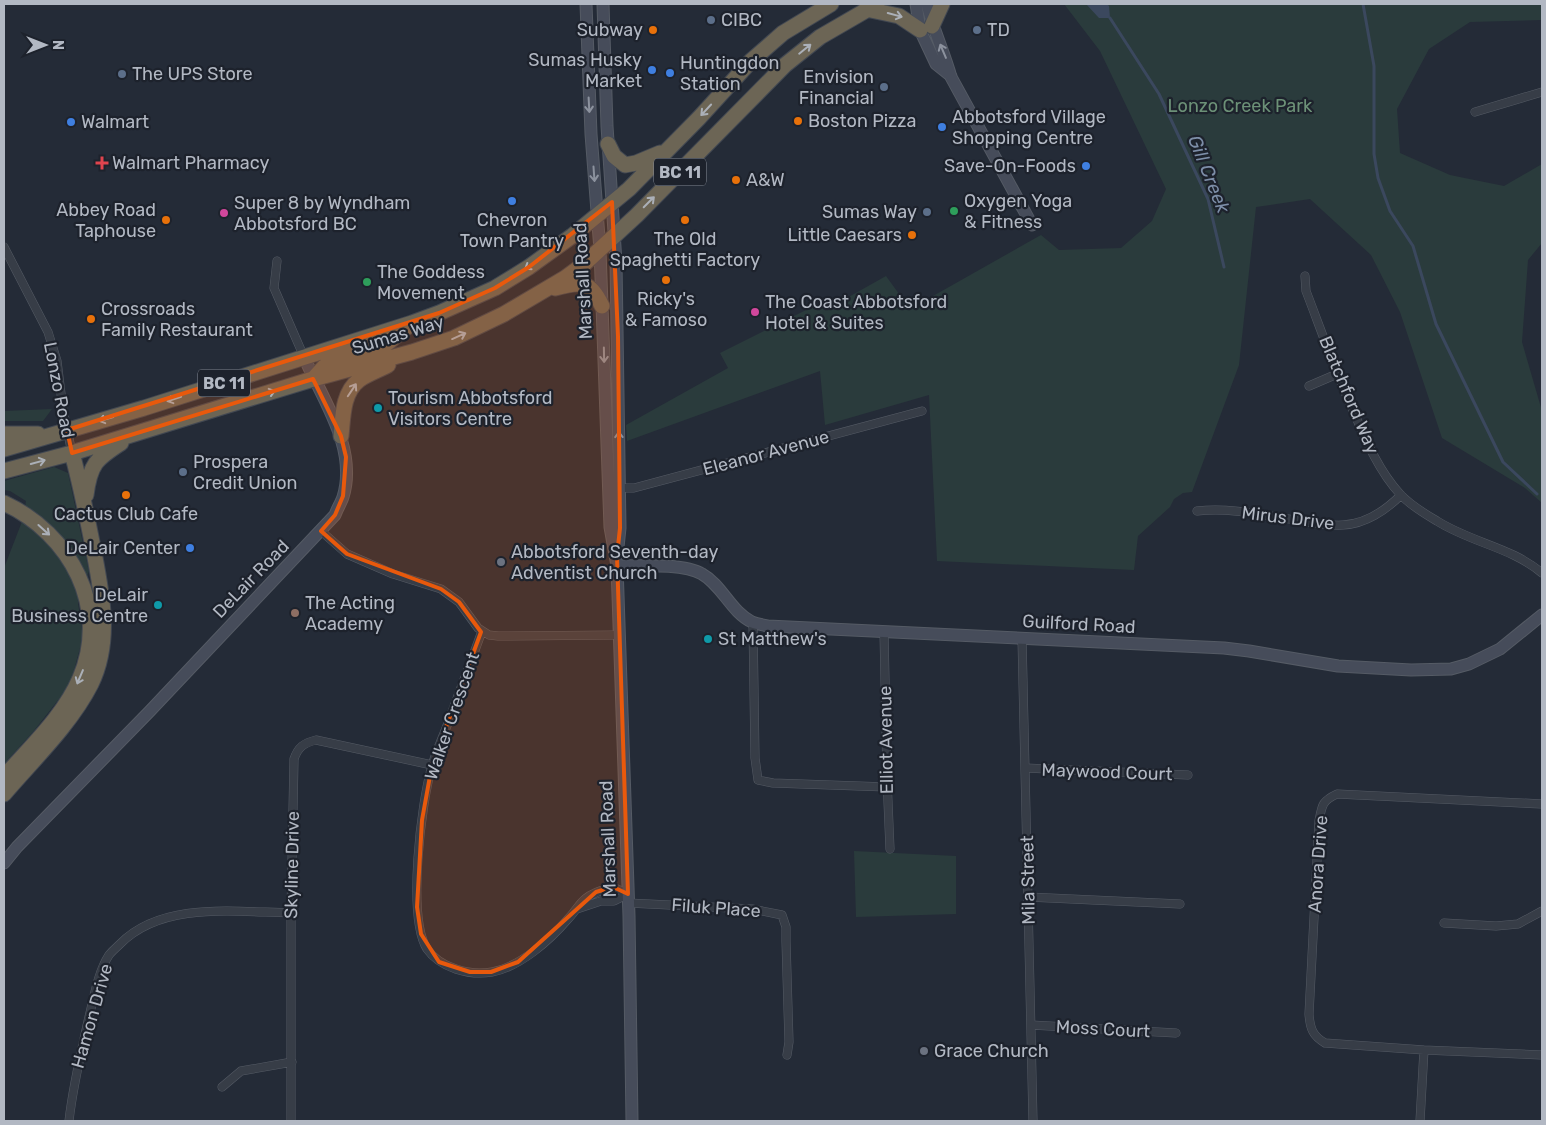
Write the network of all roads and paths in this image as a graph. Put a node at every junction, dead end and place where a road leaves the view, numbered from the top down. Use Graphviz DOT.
graph roads {
  1 [pos="586,4"];
  2 [pos="603,4"];
  3 [pos="831,4"];
  4 [pos="916,4"];
  5 [pos="927,4"];
  6 [pos="942,4"];
  7 [pos="871,6"];
  8 [pos="926,28"];
  9 [pos="1542,92"];
  10 [pos="1475,112"];
  11 [pos="608,144"];
  12 [pos="666,151"];
  13 [pos="612,202"];
  14 [pos="597,214"];
  15 [pos="1032,226"];
  16 [pos="615,237"];
  17 [pos="4,247"];
  18 [pos="600,250"];
  19 [pos="277,260"];
  20 [pos="1305,276"];
  21 [pos="544,291"];
  22 [pos="602,306"];
  23 [pos="412,323"];
  24 [pos="412,352"];
  25 [pos="304,358"];
  26 [pos="1338,374"];
  27 [pos="313,379"];
  28 [pos="1308,386"];
  29 [pos="922,411"];
  30 [pos="140,431"];
  31 [pos="62,432"];
  32 [pos="4,434"];
  33 [pos="341,436"];
  34 [pos="4,449"];
  35 [pos="72,453"];
  36 [pos="4,471"];
  37 [pos="614,488"];
  38 [pos="1401,495"];
  39 [pos="4,503"];
  40 [pos="84,504"];
  41 [pos="1197,511"];
  42 [pos="321,531"];
  43 [pos="617,561"];
  44 [pos="1542,573"];
  45 [pos="1542,615"];
  46 [pos="753,623"];
  47 [pos="482,631"];
  48 [pos="884,632"];
  49 [pos="619,635"];
  50 [pos="1022,638"];
  51 [pos="432,765"];
  52 [pos="1025,768"];
  53 [pos="1188,775"];
  54 [pos="4,777"];
  55 [pos="887,787"];
  56 [pos="4,794"];
  57 [pos="1542,804"];
  58 [pos="890,849"];
  59 [pos="4,863"];
  60 [pos="1028,897"];
  61 [pos="628,899"];
  62 [pos="1180,904"];
  63 [pos="577,909"];
  64 [pos="1542,911"];
  65 [pos="291,912"];
  66 [pos="1444,923"];
  67 [pos="1031,1025"];
  68 [pos="1176,1033"];
  69 [pos="1424,1050"];
  70 [pos="787,1055"];
  71 [pos="1542,1055"];
  72 [pos="292,1062"];
  73 [pos="222,1087"];
  74 [pos="70,1121"];
  75 [pos="291,1121"];
  76 [pos="632,1121"];
  77 [pos="1033,1121"];
  78 [pos="1420,1121"];
  1 -- 14 [label="street, Marshall Road, one-way"];
  2 -- 11 [label="street, Marshall Road"];
  3 -- 12 [label="highway, Sumas Way / BC 11, one-way"];
  4 -- 8 [label="street"];
  5 -- 8 [label="street"];
  6 -- 8 [label="highway"];
  7 -- 8 [label="highway, one-way"];
  16 -- 7 [label="highway, Sumas Way / BC 11, one-way"];
  8 -- 15 [label="street"];
  9 -- 10 [label="street"];
  11 -- 12 [label="highway"];
  11 -- 13 [label="street, Marshall Road"];
  12 -- 13 [label="highway, Sumas Way / BC 11"];
  13 -- 14 [label="highway, Sumas Way / BC 11"];
  13 -- 16 [label="street, Marshall Road"];
  14 -- 18 [label="street, Marshall Road"];
  14 -- 23 [label="highway, Sumas Way / BC 11, one-way"];
  16 -- 18 [label="highway, Sumas Way / BC 11"];
  37 -- 16 [label="street, Marshall Road, one-way"];
  17 -- 31 [label="street, Lonzo Road"];
  18 -- 21 [label="highway, Sumas Way / BC 11"];
  18 -- 22 [label="street, Marshall Road"];
  19 -- 25 [label="street, DeLair Road"];
  20 -- 26 [label="street, Blatchford Way"];
  21 -- 22 [label="highway"];
  24 -- 21 [label="highway, Sumas Way / BC 11, one-way"];
  22 -- 37 [label="street, Marshall Road, one-way"];
  23 -- 25 [label="highway, Sumas Way / BC 11"];
  23 -- 27 [label="highway"];
  24 -- 27 [label="highway, Sumas Way / BC 11"];
  33 -- 24 [label="highway, one-way"];
  25 -- 27 [label="street, DeLair Road"];
  25 -- 31 [label="highway, Sumas Way / BC 11, one-way"];
  26 -- 28 [label="street"];
  26 -- 38 [label="street, Blatchford Way"];
  30 -- 27 [label="highway, Sumas Way / BC 11, one-way"];
  27 -- 33 [label="street, DeLair Road"];
  29 -- 37 [label="street, Eleanor Avenue"];
  30 -- 35 [label="highway, Sumas Way / BC 11"];
  30 -- 40 [label="highway"];
  31 -- 32 [label="highway"];
  31 -- 34 [label="highway, Sumas Way / BC 11"];
  31 -- 35 [label="street, Lonzo Road"];
  33 -- 42 [label="street, DeLair Road"];
  36 -- 35 [label="highway, Sumas Way / BC 11, one-way"];
  35 -- 40 [label="highway"];
  37 -- 43 [label="street, Marshall Road"];
  38 -- 41 [label="street, Mirus Drive"];
  38 -- 44 [label="street, Blatchford Way"];
  39 -- 54 [label="highway, one-way"];
  40 -- 56 [label="highway"];
  42 -- 47 [label="street"];
  42 -- 59 [label="street, DeLair Road"];
  43 -- 46 [label="street"];
  43 -- 49 [label="street, Marshall Road"];
  45 -- 50 [label="street, Guilford Road"];
  46 -- 48 [label="street, Guilford Road"];
  46 -- 55 [label="street"];
  47 -- 49 [label="street"];
  47 -- 51 [label="street, Walker Crescent"];
  48 -- 50 [label="street, Guilford Road"];
  48 -- 55 [label="street, Elliot Avenue"];
  49 -- 61 [label="street, Marshall Road"];
  50 -- 52 [label="street, Mila Street"];
  51 -- 63 [label="street, Walker Crescent"];
  51 -- 65 [label="street, Skyline Drive"];
  52 -- 53 [label="street, Maywood Court"];
  52 -- 60 [label="street, Mila Street"];
  55 -- 58 [label="street, Elliot Avenue"];
  57 -- 69 [label="street, Anora Drive"];
  60 -- 62 [label="street"];
  60 -- 67 [label="street, Mila Street"];
  61 -- 63 [label="street, Walker Crescent"];
  61 -- 63 [label="street, Walker Crescent"];
  61 -- 70 [label="street, Filuk Place"];
  61 -- 76 [label="street, Marshall Road"];
  64 -- 66 [label="street"];
  65 -- 72 [label="street, Skyline Drive"];
  65 -- 74 [label="street, Hamon Drive"];
  67 -- 68 [label="street, Moss Court"];
  67 -- 77 [label="street, Mila Street"];
  69 -- 71 [label="street, Anora Drive"];
  69 -- 78 [label="street"];
  72 -- 73 [label="street"];
  72 -- 75 [label="street, Skyline Drive"];
}
